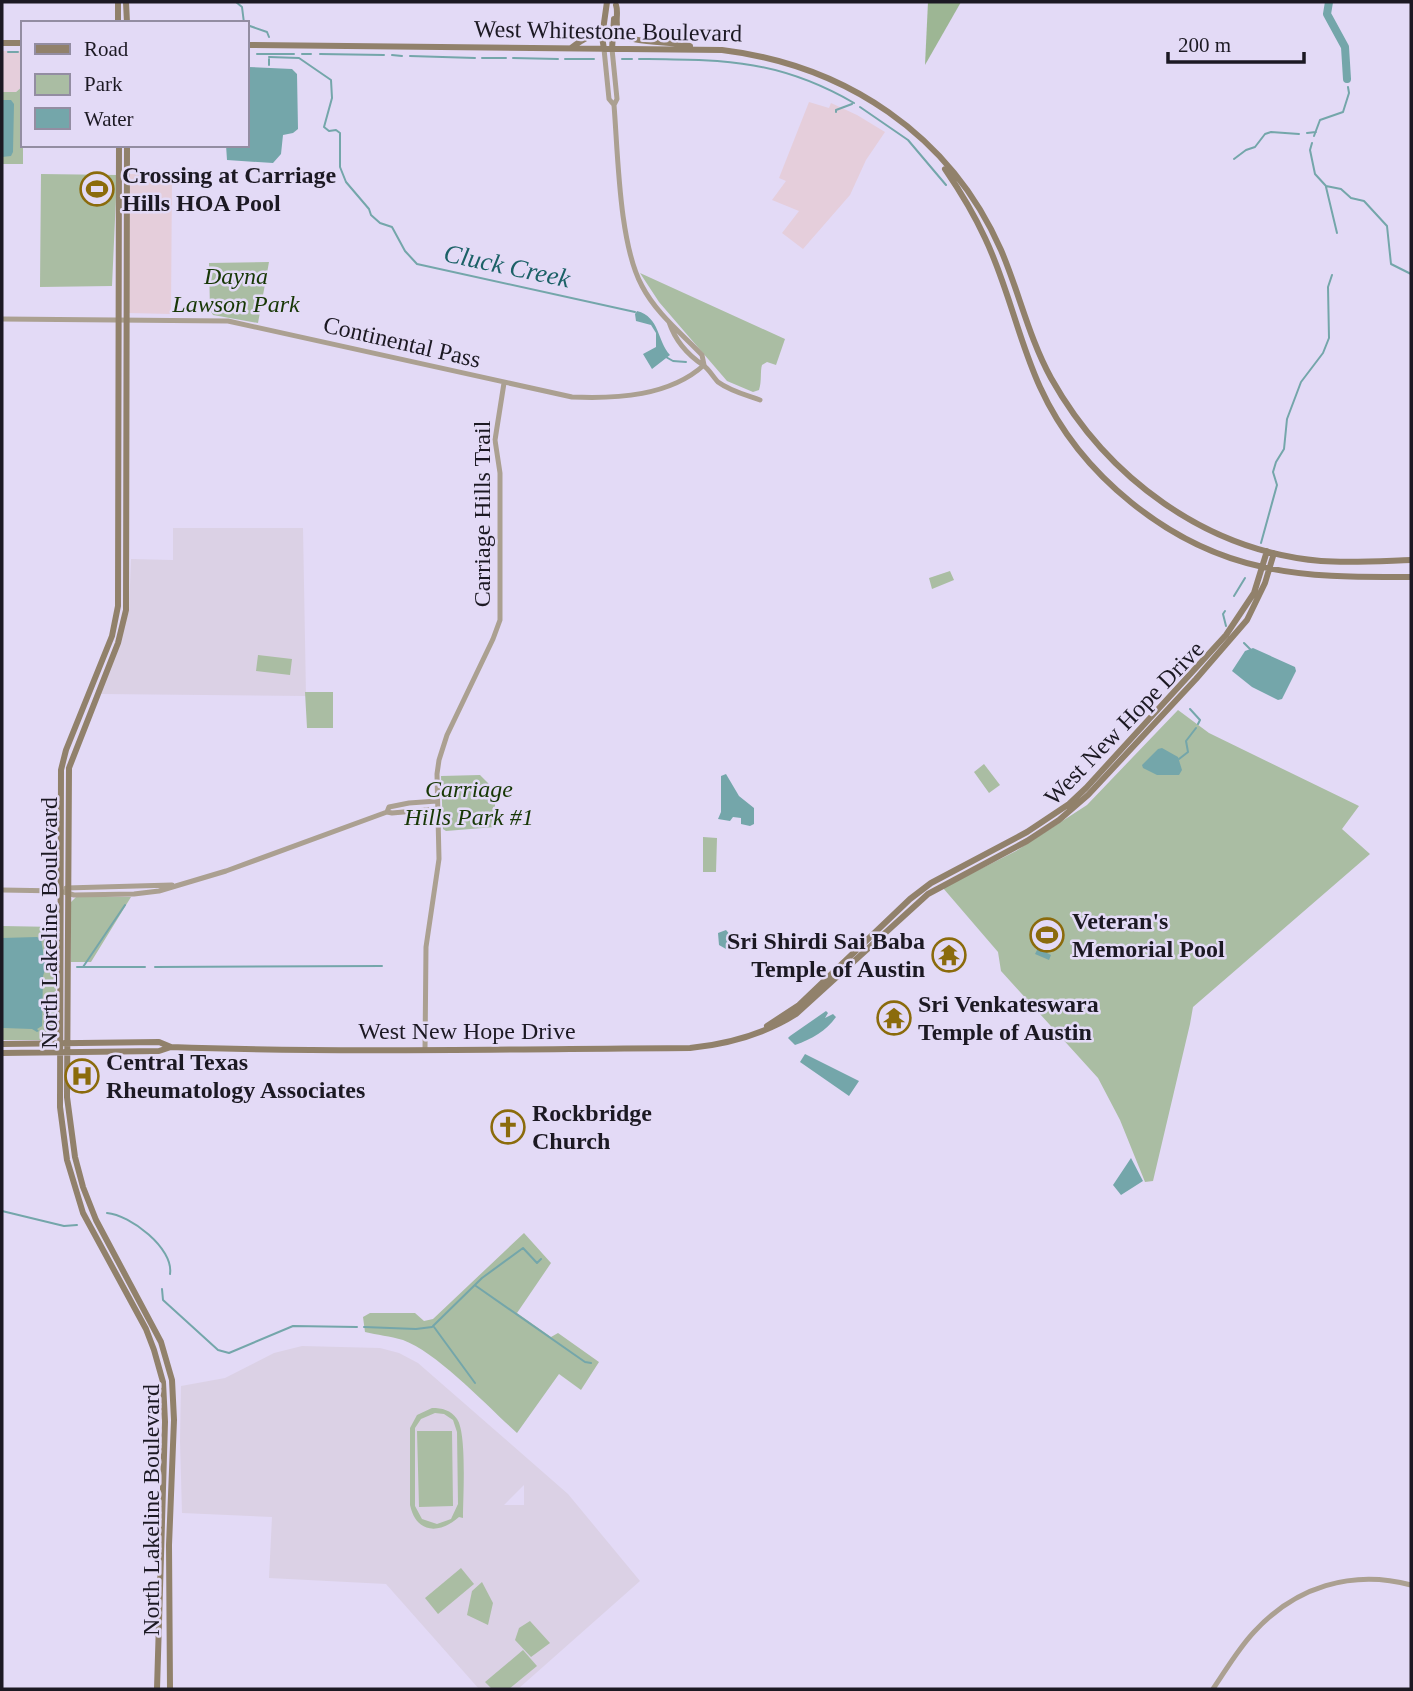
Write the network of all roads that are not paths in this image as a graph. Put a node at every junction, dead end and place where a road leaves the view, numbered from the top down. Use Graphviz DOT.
graph roads {
  1 [pos="118,2"];
  2 [pos="126,2"];
  3 [pos="607,2"];
  4 [pos="616,3"];
  5 [pos="118,21"];
  6 [pos="127,21"];
  7 [pos="603,29"];
  8 [pos="2,43"];
  9 [pos="21,43"];
  10 [pos="248,46"];
  11 [pos="572,48"];
  12 [pos="699,48"];
  13 [pos="608,49"];
  14 [pos="119,147"];
  15 [pos="127,147"];
  16 [pos="937,156"];
  17 [pos="2,319"];
  18 [pos="123,320"];
  19 [pos="704,365"];
  20 [pos="504,383"];
  21 [pos="760,400"];
  22 [pos="1271,552"];
  23 [pos="1411,560"];
  24 [pos="1266,568"];
  25 [pos="1411,577"];
  26 [pos="437,801"];
  27 [pos="438,809"];
  28 [pos="387,812"];
  29 [pos="2,890"];
  30 [pos="65,891"];
  31 [pos="59,1043"];
  32 [pos="68,1043"];
  33 [pos="2,1044"];
  34 [pos="171,1047"];
  35 [pos="425,1051"];
  36 [pos="60,1052"];
  37 [pos="68,1052"];
  38 [pos="2,1053"];
  39 [pos="1411,1585"];
  40 [pos="157,1689"];
  41 [pos="170,1689"];
  42 [pos="1213,1689"];
  1 -- 5 [label="main road"];
  2 -- 6 [label="main road"];
  3 -- 7 [label="main road"];
  4 -- 12 [label="main road"];
  4 -- 13 [label="main road"];
  7 -- 11 [label="main road"];
  7 -- 13 [label="main road"];
  8 -- 9 [label="main road"];
  10 -- 11 [label="main road, West Whitestone Boulevard"];
  11 -- 13 [label="main road, West Whitestone Boulevard"];
  12 -- 13 [label="main road, West Whitestone Boulevard"];
  12 -- 16 [label="main road, West Whitestone Boulevard"];
  13 -- 19 [label="street"];
  14 -- 18 [label="main road, North Lakeline Boulevard"];
  15 -- 18 [label="main road, North Lakeline Boulevard"];
  16 -- 22 [label="main road, West Whitestone Boulevard"];
  16 -- 24 [label="main road, West Whitestone Boulevard"];
  17 -- 18 [label="street, Continental Pass"];
  18 -- 20 [label="street, Continental Pass"];
  18 -- 30 [label="main road, North Lakeline Boulevard"];
  19 -- 20 [label="street, Continental Pass"];
  19 -- 21 [label="street"];
  20 -- 26 [label="street, Carriage Hills Trail"];
  22 -- 23 [label="main road, West Whitestone Boulevard"];
  22 -- 24 [label="main road, West New Hope Drive"];
  24 -- 25 [label="main road, West Whitestone Boulevard"];
  24 -- 35 [label="main road, West New Hope Drive"];
  26 -- 27 [label="street, Carriage Hills Trail"];
  26 -- 28 [label="street"];
  27 -- 28 [label="street"];
  27 -- 35 [label="street, Carriage Hills Trail"];
  28 -- 30 [label="street"];
  29 -- 30 [label="street"];
  30 -- 31 [label="main road, North Lakeline Boulevard"];
  30 -- 32 [label="main road, North Lakeline Boulevard"];
  31 -- 32 [label="main road, West New Hope Drive"];
  31 -- 33 [label="main road, West New Hope Drive"];
  31 -- 36 [label="main road, North Lakeline Boulevard"];
  32 -- 34 [label="main road, West New Hope Drive"];
  32 -- 37 [label="main road, North Lakeline Boulevard"];
  34 -- 35 [label="main road, West New Hope Drive"];
  34 -- 37 [label="main road, West New Hope Drive"];
  36 -- 37 [label="main road, West New Hope Drive"];
  36 -- 38 [label="main road, West New Hope Drive"];
  36 -- 40 [label="main road, North Lakeline Boulevard"];
  37 -- 41 [label="main road, North Lakeline Boulevard"];
  39 -- 42 [label="street"];
}
